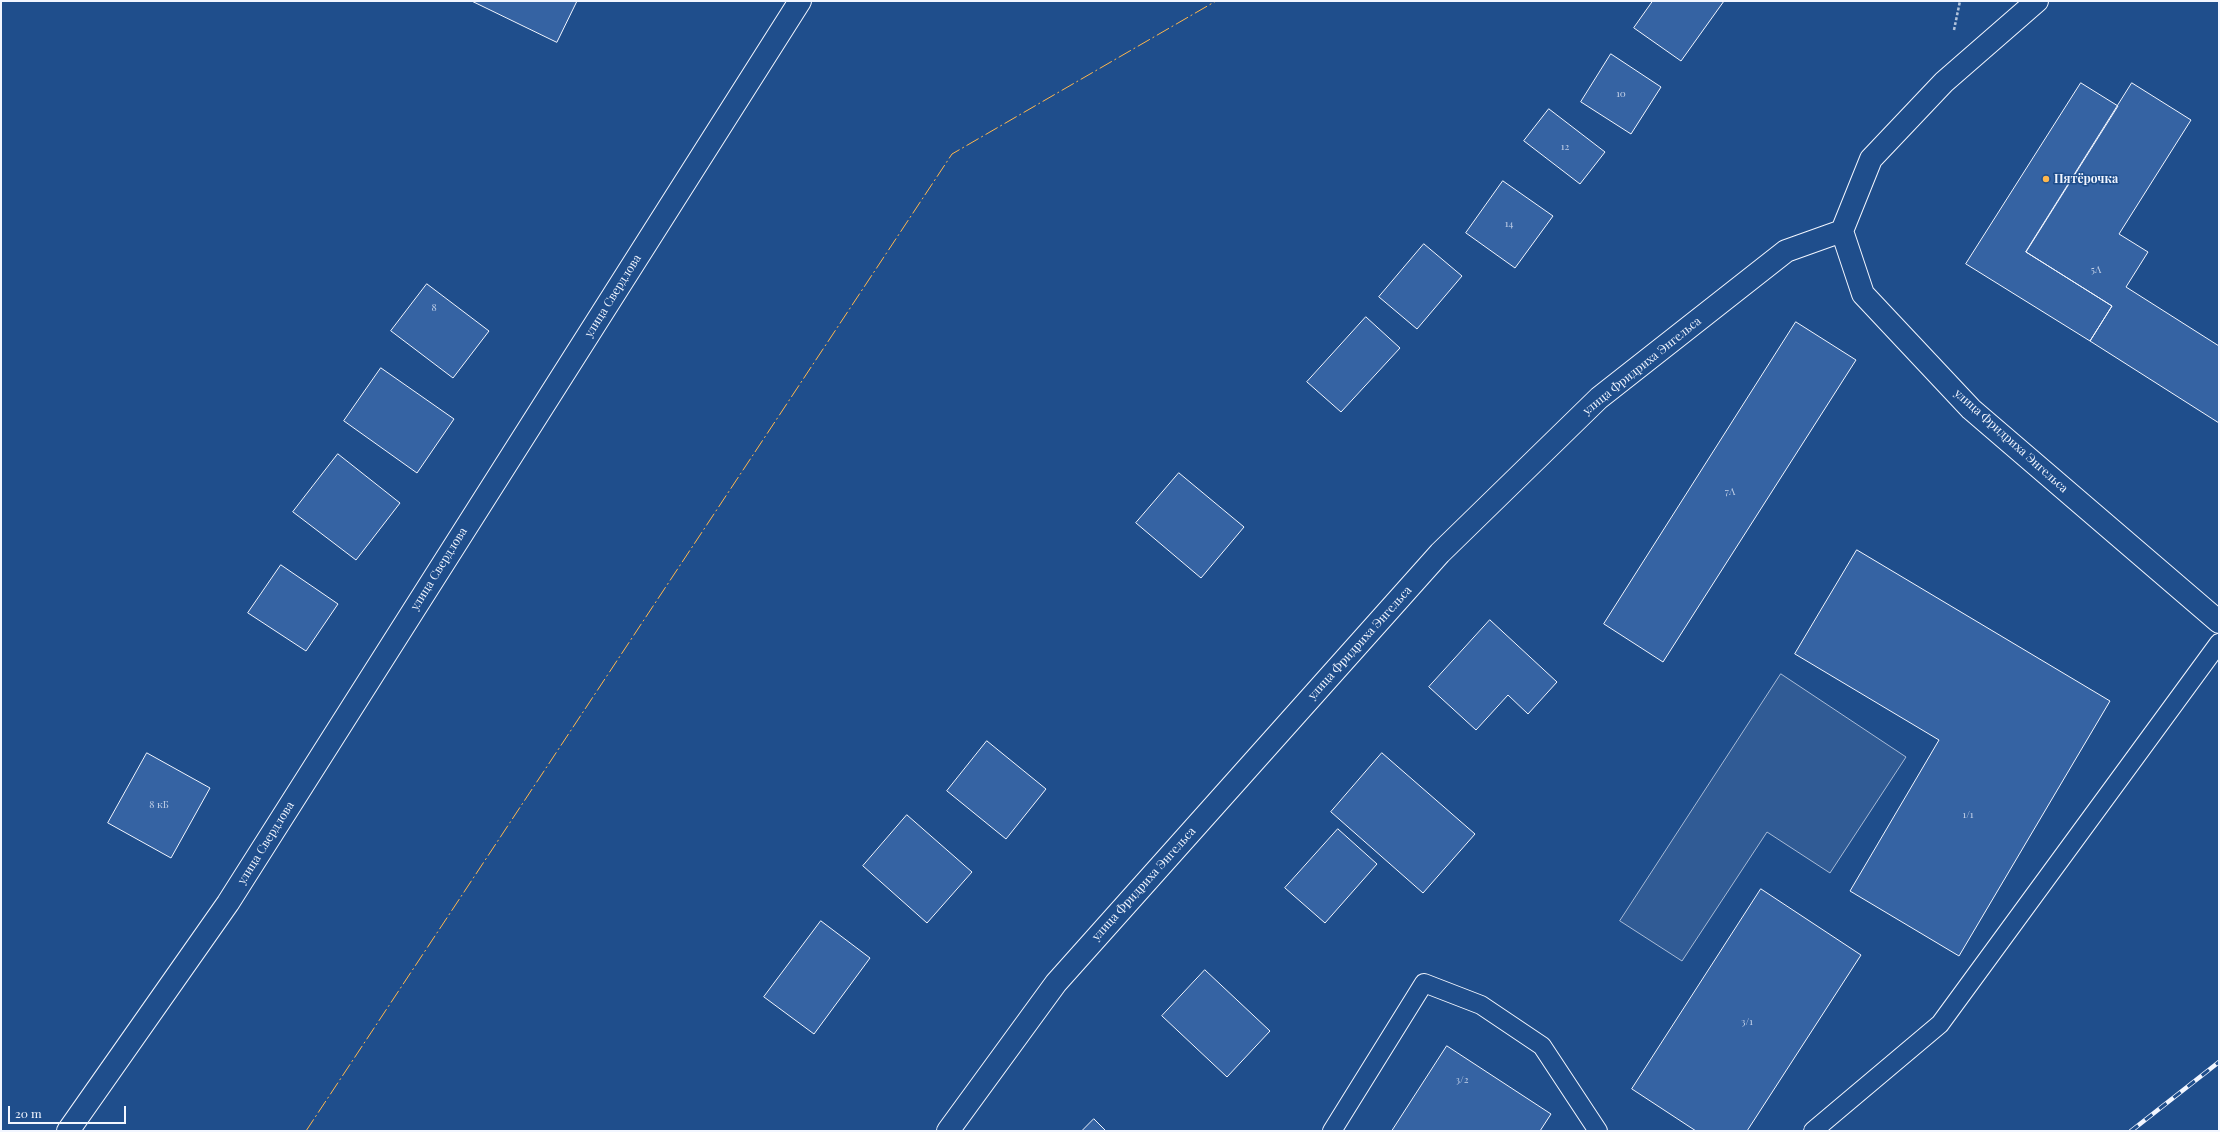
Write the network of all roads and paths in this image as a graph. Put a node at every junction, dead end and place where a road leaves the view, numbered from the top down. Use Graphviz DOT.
graph roads {
  1 [pos="800,1"];
  2 [pos="2037,1"];
  3 [pos="1842,231"];
  4 [pos="2219,622"];
  5 [pos="2219,644"];
  6 [pos="68,1131"];
  7 [pos="948,1131"];
  8 [pos="1332,1131"];
  9 [pos="1598,1131"];
  10 [pos="1814,1131"];
  1 -- 6 [label="street, улица Свердлова"];
  2 -- 3 [label="street"];
  3 -- 4 [label="street, улица Фридриха Энгельса"];
  3 -- 7 [label="street, улица Фридриха Энгельса"];
  5 -- 10 [label="lane"];
  8 -- 9 [label="lane"];
}
